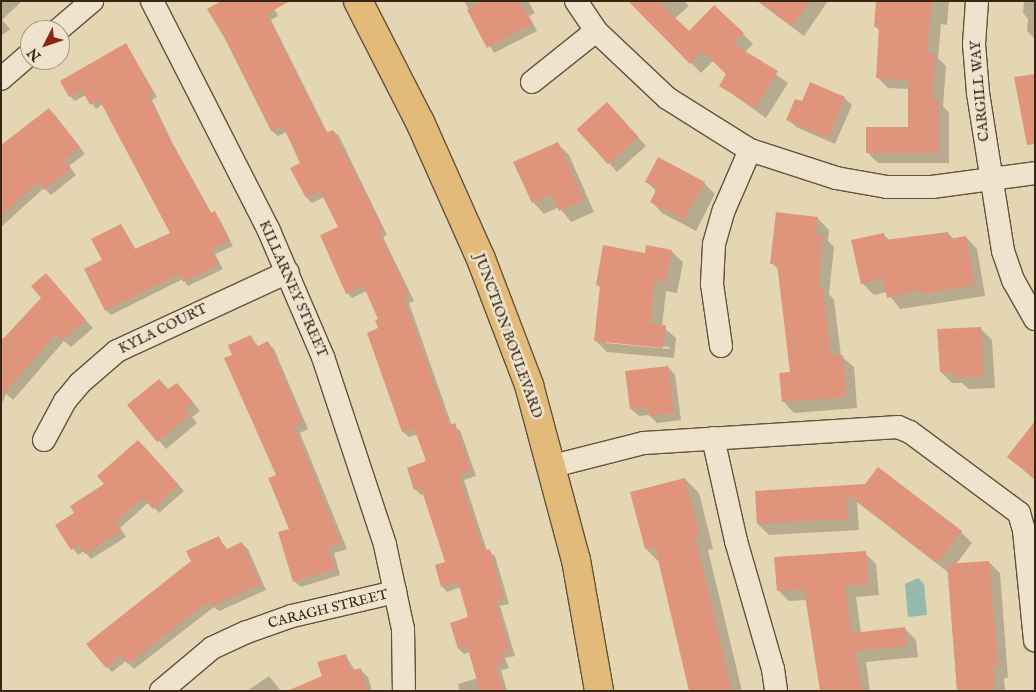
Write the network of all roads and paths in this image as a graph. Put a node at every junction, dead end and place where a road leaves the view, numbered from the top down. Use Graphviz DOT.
graph roads {
  1 [pos="92,1"];
  2 [pos="152,1"];
  3 [pos="358,1"];
  4 [pos="576,1"];
  5 [pos="977,1"];
  6 [pos="70,20"];
  7 [pos="596,31"];
  8 [pos="20,63"];
  9 [pos="1,79"];
  10 [pos="532,82"];
  11 [pos="750,150"];
  12 [pos="1035,173"];
  13 [pos="990,180"];
  14 [pos="288,272"];
  15 [pos="1035,319"];
  16 [pos="721,346"];
  17 [pos="713,438"];
  18 [pos="44,440"];
  19 [pos="553,466"];
  20 [pos="1031,558"];
  21 [pos="396,592"];
  22 [pos="1035,640"];
  23 [pos="161,691"];
  24 [pos="404,691"];
  25 [pos="598,691"];
  26 [pos="776,691"];
  1 -- 6 [label="street"];
  2 -- 14 [label="street, KILLARNEY STREET"];
  3 -- 19 [label="main road, JUNCTION BOULEVARD"];
  4 -- 7 [label="street"];
  5 -- 13 [label="street, CARGILL WAY"];
  7 -- 10 [label="street"];
  7 -- 11 [label="street"];
  8 -- 9 [label="street"];
  11 -- 13 [label="street"];
  11 -- 16 [label="street"];
  12 -- 13 [label="street"];
  13 -- 15 [label="street, CARGILL WAY"];
  14 -- 18 [label="street, KYLA COURT"];
  14 -- 21 [label="street, KILLARNEY STREET"];
  17 -- 19 [label="street"];
  17 -- 20 [label="street"];
  17 -- 26 [label="street"];
  19 -- 25 [label="main road, JUNCTION BOULEVARD"];
  20 -- 22 [label="street"];
  21 -- 23 [label="street, CARAGH STREET"];
  21 -- 24 [label="street, KILLARNEY STREET"];
}
